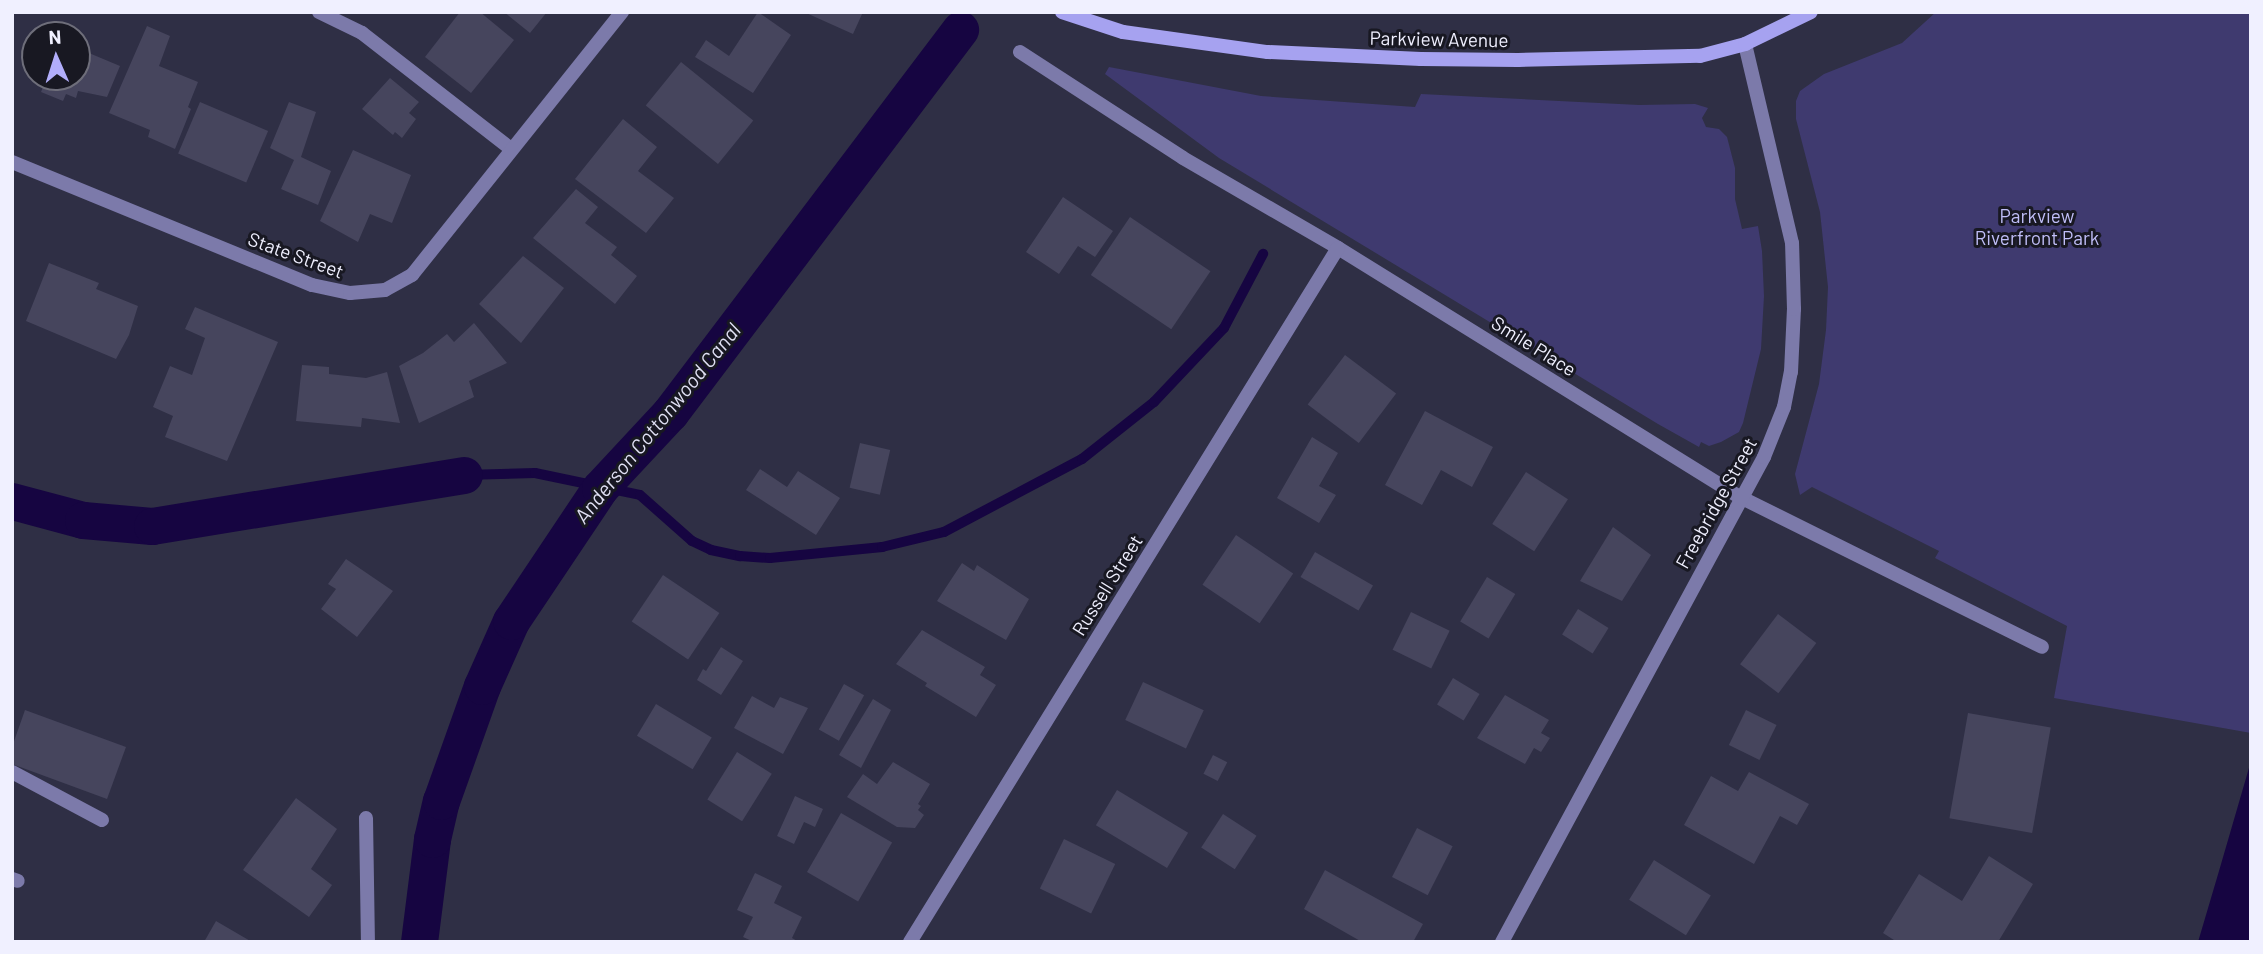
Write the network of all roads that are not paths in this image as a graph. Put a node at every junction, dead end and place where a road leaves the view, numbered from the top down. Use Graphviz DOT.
graph roads {
  1 [pos="319,12"];
  2 [pos="622,12"];
  3 [pos="1062,12"];
  4 [pos="1811,12"];
  5 [pos="1745,44"];
  6 [pos="1020,52"];
  7 [pos="511,149"];
  8 [pos="12,162"];
  9 [pos="1338,248"];
  10 [pos="1740,496"];
  11 [pos="2042,647"];
  12 [pos="12,772"];
  13 [pos="366,818"];
  14 [pos="102,820"];
  15 [pos="368,942"];
  16 [pos="910,942"];
  17 [pos="1503,942"];
  1 -- 7 [label="street"];
  2 -- 7 [label="street, State Street"];
  3 -- 5 [label="main road, Parkview Avenue"];
  4 -- 5 [label="main road, Parkview Avenue"];
  5 -- 10 [label="street, Freebridge Street"];
  6 -- 9 [label="street, Smile Place"];
  7 -- 8 [label="street, State Street"];
  9 -- 10 [label="street, Smile Place"];
  9 -- 16 [label="street, Russell Street"];
  10 -- 11 [label="street, Smile Place"];
  10 -- 17 [label="street, Freebridge Street"];
  12 -- 14 [label="street"];
  13 -- 15 [label="street"];
}
